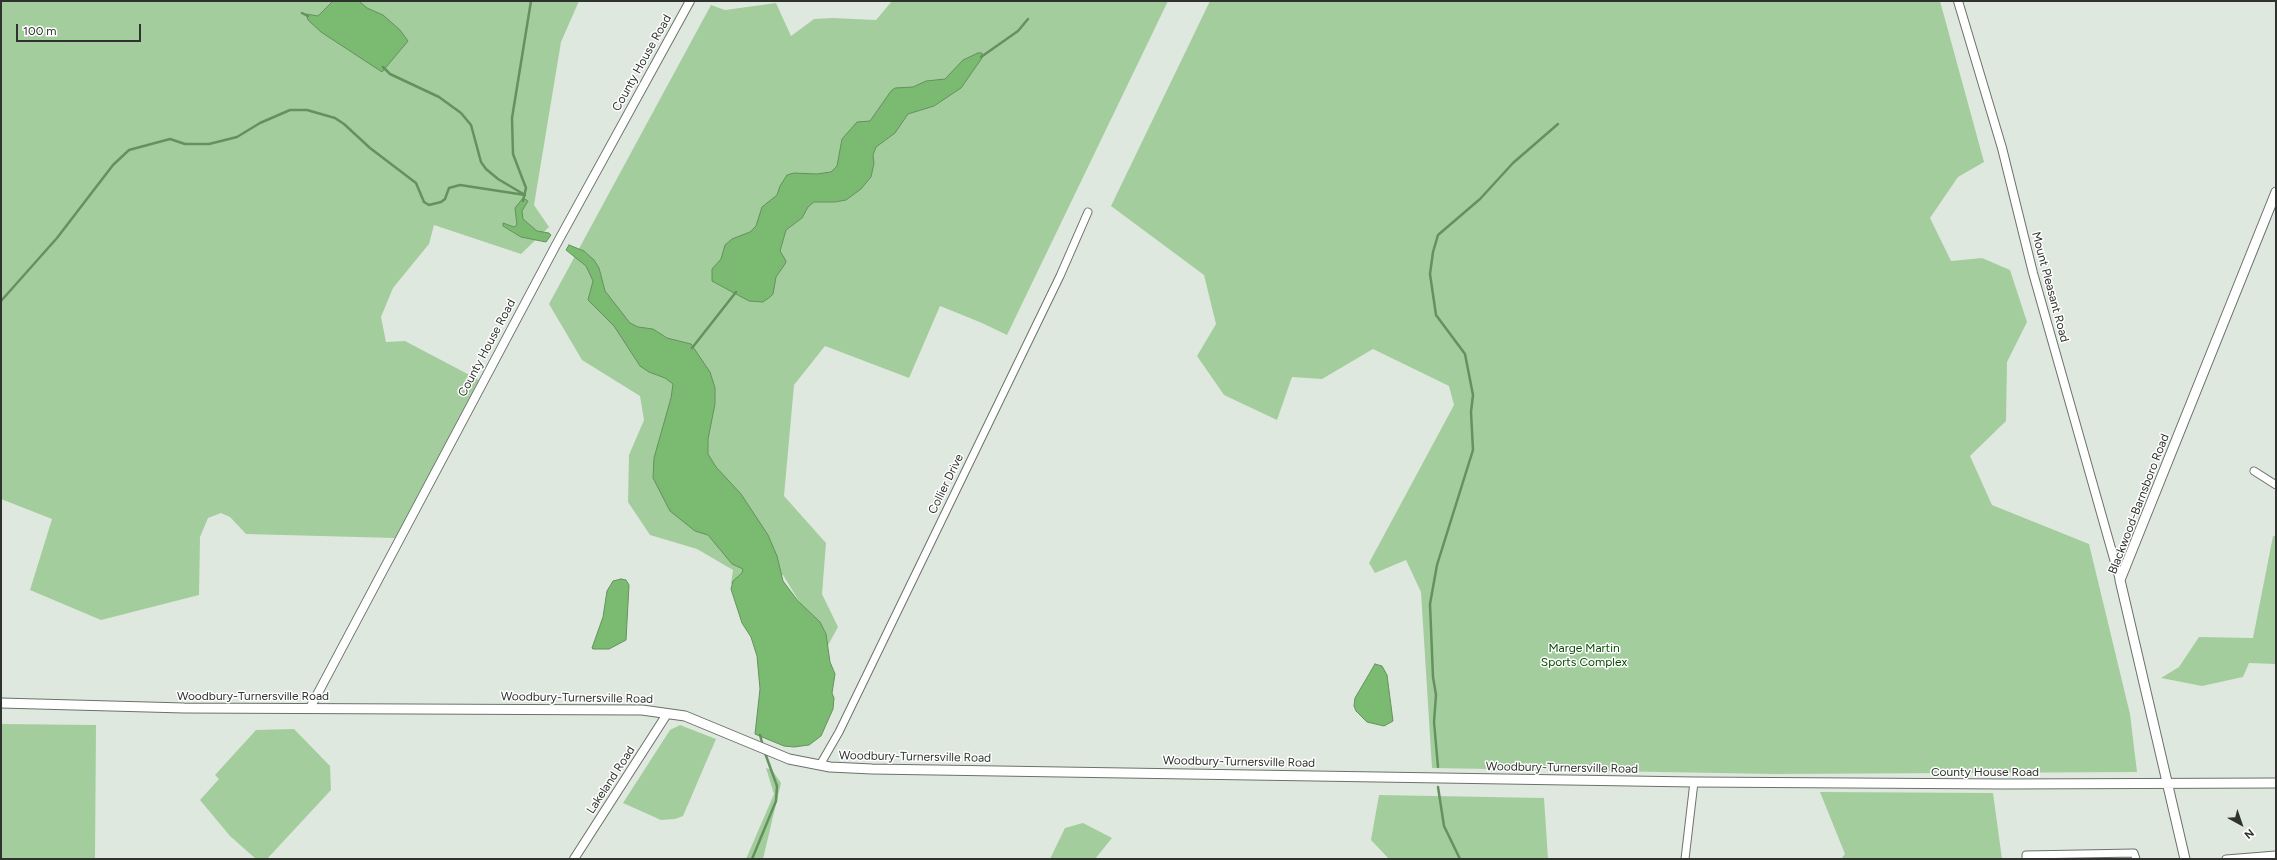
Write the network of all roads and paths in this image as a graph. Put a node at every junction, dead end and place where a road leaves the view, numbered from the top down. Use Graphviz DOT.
graph roads {
  1 [pos="690,1"];
  2 [pos="1958,1"];
  3 [pos="2276,192"];
  4 [pos="1088,212"];
  5 [pos="2254,471"];
  6 [pos="2276,485"];
  7 [pos="2120,580"];
  8 [pos="1,703"];
  9 [pos="310,708"];
  10 [pos="668,714"];
  11 [pos="820,765"];
  12 [pos="1694,782"];
  13 [pos="2276,783"];
  14 [pos="2166,784"];
  15 [pos="2276,855"];
  16 [pos="574,859"];
  17 [pos="1685,859"];
  18 [pos="2026,859"];
  19 [pos="2136,859"];
  20 [pos="2185,859"];
  21 [pos="2226,859"];
  1 -- 9 [label="street, County House Road"];
  2 -- 7 [label="street, Mount Pleasant Road"];
  3 -- 7 [label="main road, Blackwood-Barnsboro Road"];
  4 -- 11 [label="street, Collier Drive"];
  5 -- 6 [label="street"];
  7 -- 14 [label="main road, Blackwood-Barnsboro Road"];
  8 -- 9 [label="main road, Woodbury-Turnersville Road"];
  9 -- 10 [label="main road, Woodbury-Turnersville Road"];
  10 -- 11 [label="main road, Woodbury-Turnersville Road"];
  10 -- 16 [label="street, Lakeland Road"];
  11 -- 12 [label="main road, Woodbury-Turnersville Road"];
  12 -- 14 [label="main road, County House Road"];
  12 -- 17 [label="street"];
  13 -- 14 [label="main road, County House Road"];
  14 -- 20 [label="main road, Blackwood-Barnsboro Road"];
  15 -- 21 [label="street"];
  18 -- 19 [label="street"];
}
